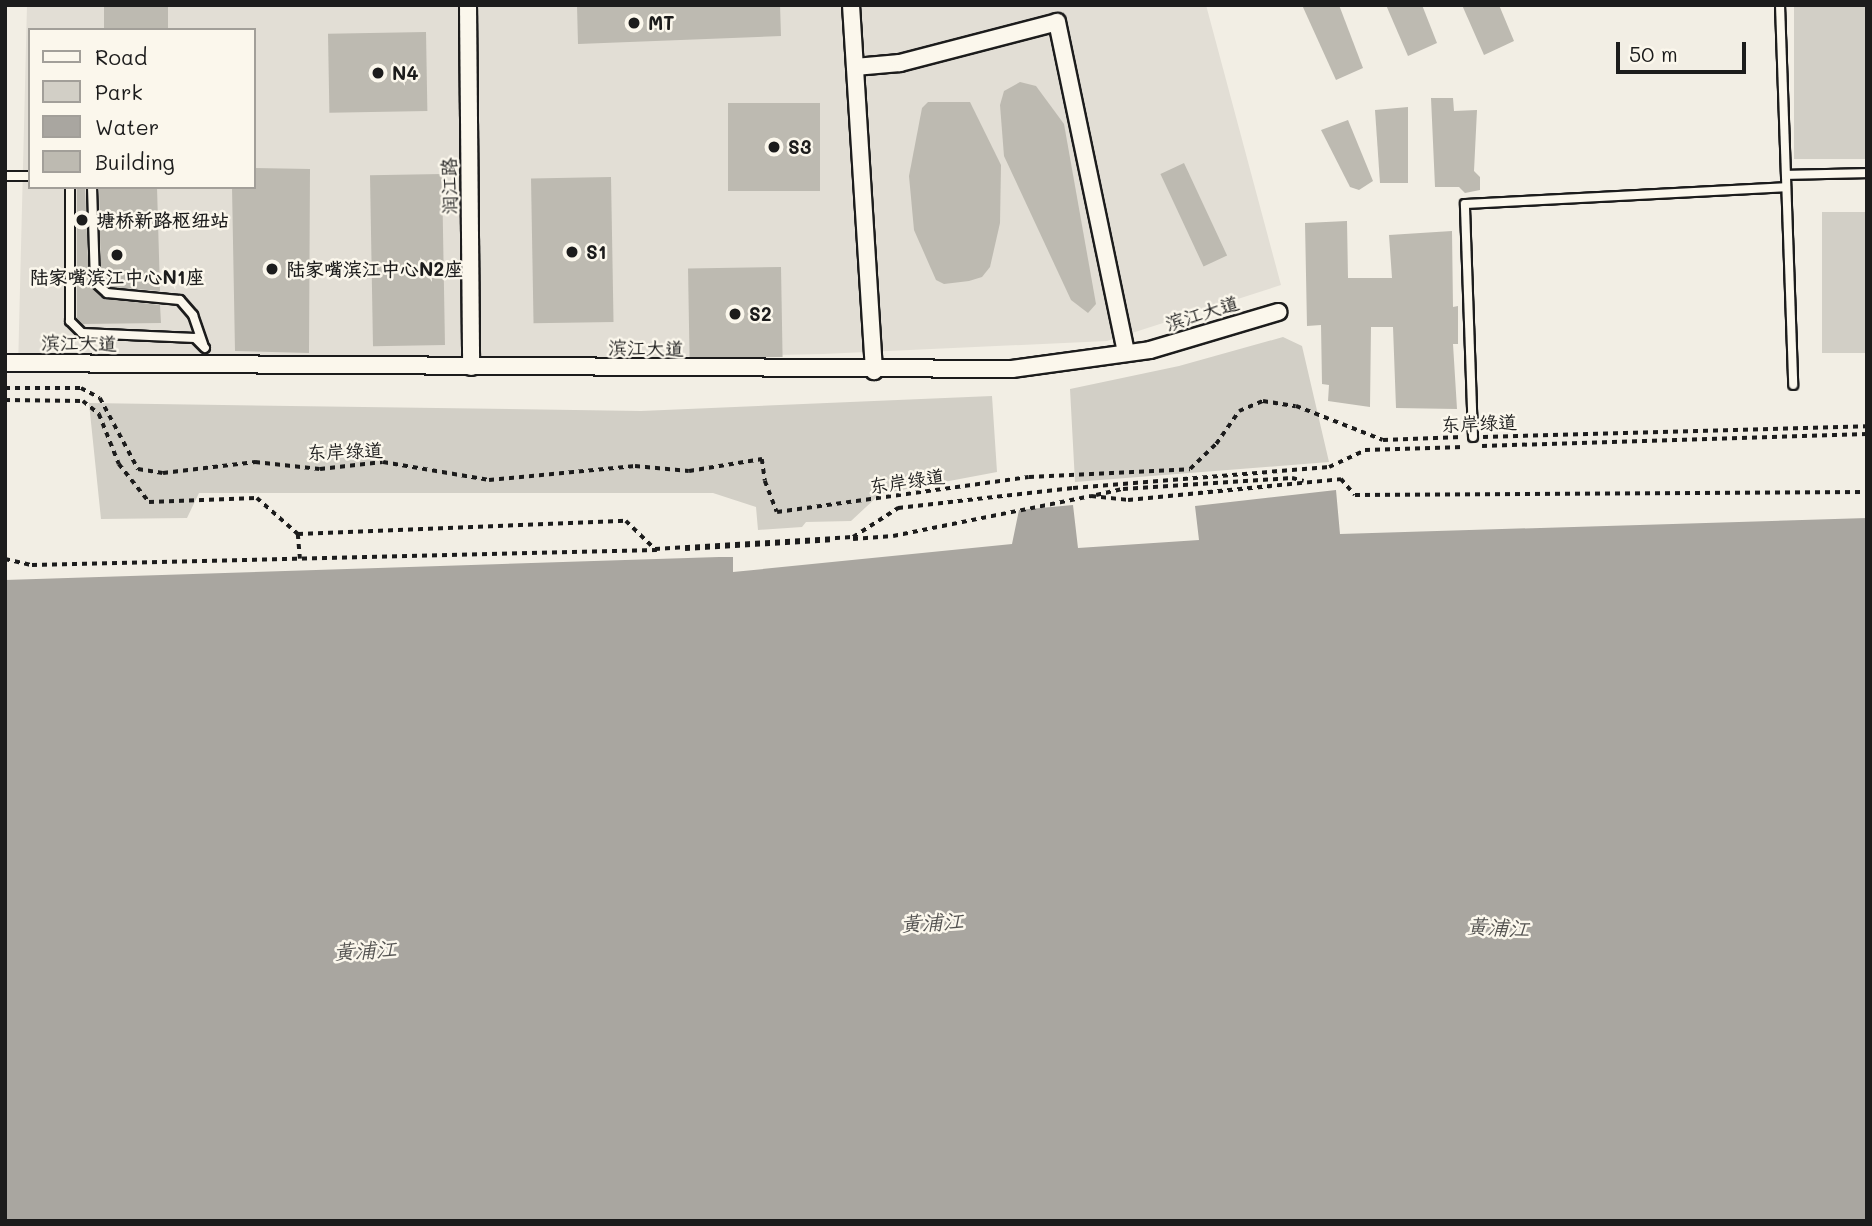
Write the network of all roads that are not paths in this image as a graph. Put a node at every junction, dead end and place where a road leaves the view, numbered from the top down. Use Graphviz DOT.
graph roads {
  1 [pos="468,5"];
  2 [pos="851,5"];
  3 [pos="1780,5"];
  4 [pos="855,67"];
  5 [pos="1867,173"];
  6 [pos="1786,175"];
  7 [pos="5,176"];
  8 [pos="28,176"];
  9 [pos="1786,187"];
  10 [pos="70,189"];
  11 [pos="92,189"];
  12 [pos="1279,312"];
  13 [pos="205,348"];
  14 [pos="1126,354"];
  15 [pos="5,363"];
  16 [pos="207,366"];
  17 [pos="471,367"];
  18 [pos="874,371"];
  19 [pos="1793,385"];
  20 [pos="1473,437"];
  1 -- 17 [label="street, 润江路"];
  2 -- 4 [label="street"];
  3 -- 6 [label="lane"];
  4 -- 14 [label="street"];
  4 -- 18 [label="street"];
  5 -- 6 [label="lane"];
  6 -- 9 [label="lane"];
  7 -- 8 [label="lane"];
  9 -- 19 [label="lane"];
  9 -- 20 [label="lane"];
  10 -- 13 [label="lane"];
  11 -- 13 [label="lane"];
  12 -- 14 [label="street, 滨江大道"];
  13 -- 16 [label="lane"];
  14 -- 18 [label="street, 滨江大道"];
  15 -- 16 [label="street, 滨江大道"];
  16 -- 17 [label="street, 滨江大道"];
  17 -- 18 [label="street, 滨江大道"];
}
